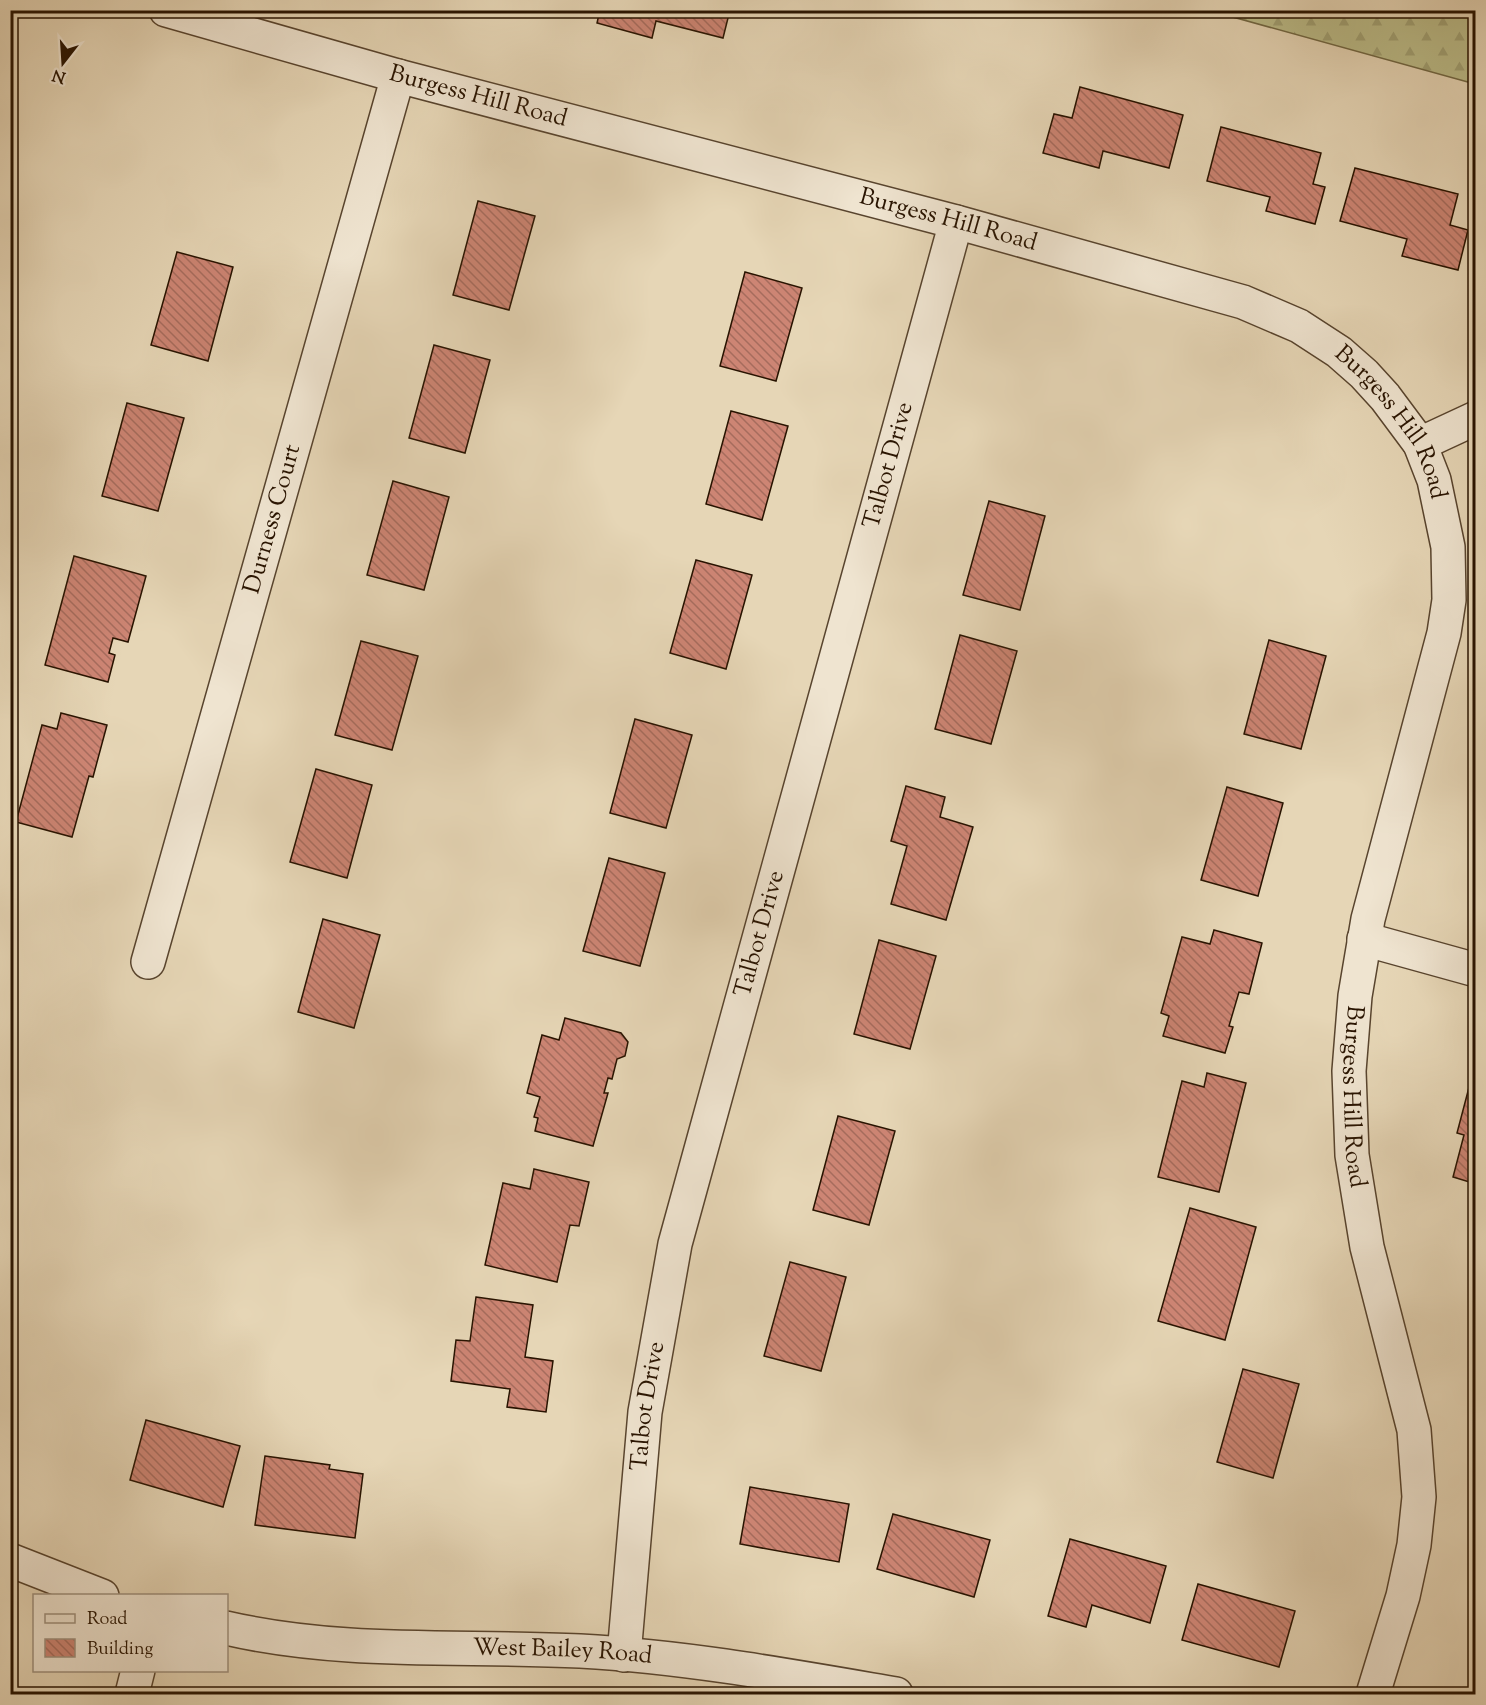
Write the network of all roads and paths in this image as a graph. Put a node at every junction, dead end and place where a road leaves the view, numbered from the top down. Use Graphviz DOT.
graph roads {
  1 [pos="166,10"];
  2 [pos="398,76"];
  3 [pos="956,222"];
  4 [pos="1476,418"];
  5 [pos="1420,444"];
  6 [pos="1364,939"];
  7 [pos="148,962"];
  8 [pos="1476,970"];
  9 [pos="10,1560"];
  10 [pos="97,1594"];
  11 [pos="228,1628"];
  12 [pos="624,1655"];
  13 [pos="138,1672"];
  14 [pos="817,1688"];
  15 [pos="132,1695"];
  16 [pos="896,1695"];
  17 [pos="1373,1695"];
  1 -- 2 [label="street, Burgess Hill Road"];
  2 -- 3 [label="street, Burgess Hill Road"];
  2 -- 7 [label="street, Durness Court"];
  3 -- 5 [label="street, Burgess Hill Road"];
  3 -- 12 [label="street, Talbot Drive"];
  4 -- 5 [label="street"];
  5 -- 6 [label="street, Burgess Hill Road"];
  6 -- 8 [label="street"];
  6 -- 17 [label="street, Burgess Hill Road"];
  9 -- 10 [label="street"];
  11 -- 12 [label="street, West Bailey Road"];
  12 -- 14 [label="street, West Bailey Road"];
  13 -- 15 [label="street"];
  14 -- 16 [label="street, West Bailey Road"];
}
